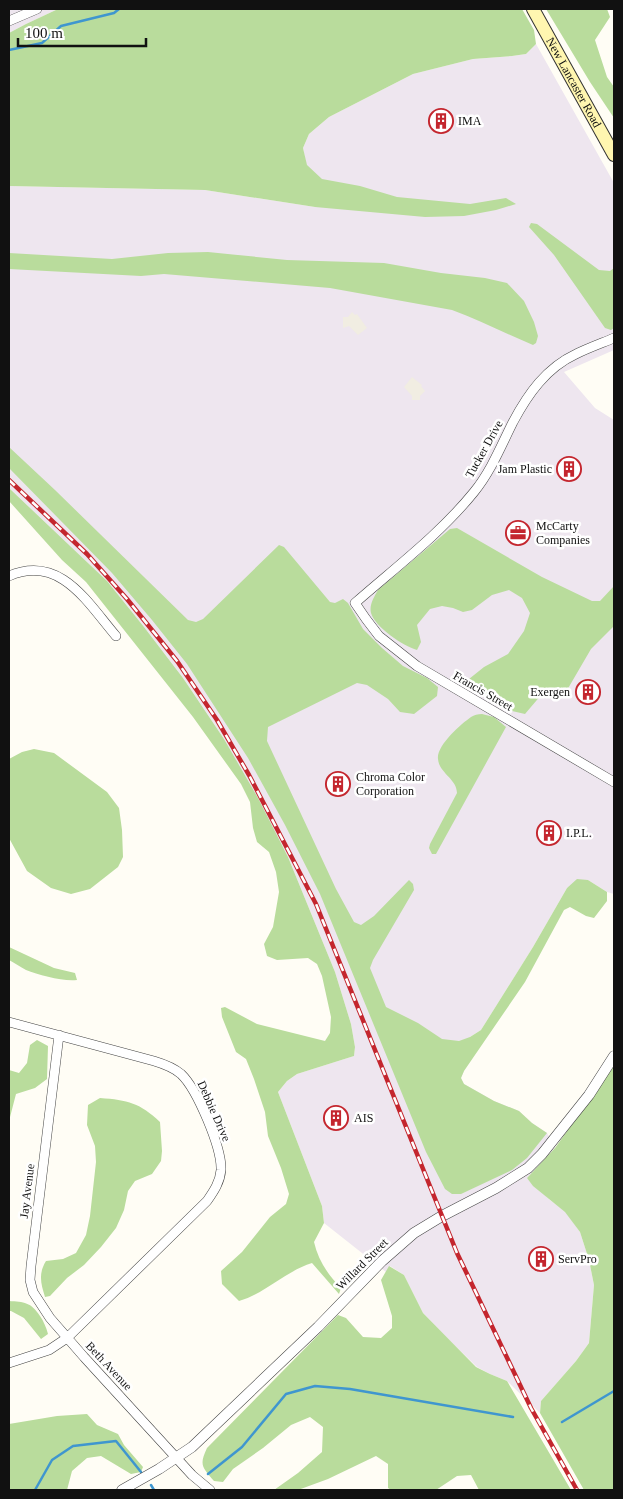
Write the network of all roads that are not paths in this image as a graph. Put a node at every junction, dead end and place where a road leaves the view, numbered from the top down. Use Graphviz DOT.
graph roads {
  1 [pos="37,9"];
  2 [pos="533,9"];
  3 [pos="9,21"];
  4 [pos="614,155"];
  5 [pos="614,338"];
  6 [pos="9,576"];
  7 [pos="355,602"];
  8 [pos="116,636"];
  9 [pos="614,782"];
  10 [pos="9,1022"];
  11 [pos="59,1036"];
  12 [pos="614,1056"];
  13 [pos="67,1338"];
  14 [pos="9,1363"];
  15 [pos="177,1457"];
  16 [pos="122,1490"];
  17 [pos="210,1490"];
  1 -- 3 [label="street"];
  2 -- 4 [label="main road, New Lancaster Road"];
  5 -- 7 [label="street, Tucker Drive"];
  6 -- 8 [label="street"];
  7 -- 9 [label="street, Francis Street"];
  10 -- 11 [label="street, Debbie Drive"];
  11 -- 13 [label="street, Jay Avenue"];
  11 -- 13 [label="street, Debbie Drive"];
  12 -- 15 [label="street, Willard Street"];
  13 -- 14 [label="street, Beth Avenue"];
  13 -- 15 [label="street, Beth Avenue"];
  15 -- 16 [label="street, Willard Street"];
  15 -- 17 [label="street, Beth Avenue"];
}
